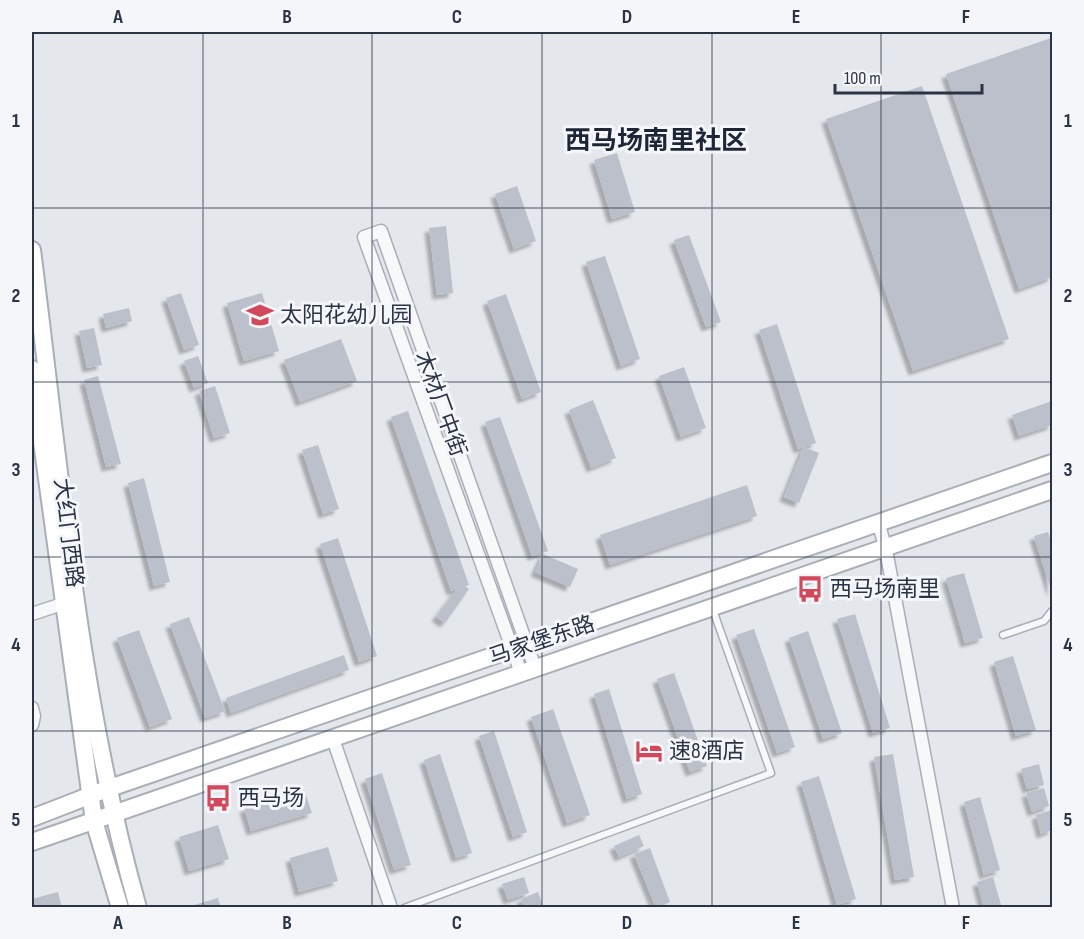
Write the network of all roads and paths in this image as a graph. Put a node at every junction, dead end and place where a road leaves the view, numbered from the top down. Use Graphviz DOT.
graph roads {
  1 [pos="32,250"];
  2 [pos="32,369"];
  3 [pos="1053,463"];
  4 [pos="1053,490"];
  5 [pos="879,525"];
  6 [pos="886,550"];
  7 [pos="62,604"];
  8 [pos="713,609"];
  9 [pos="1053,611"];
  10 [pos="32,614"];
  11 [pos="1003,635"];
  12 [pos="520,648"];
  13 [pos="528,671"];
  14 [pos="32,708"];
  15 [pos="32,725"];
  16 [pos="333,739"];
  17 [pos="107,789"];
  18 [pos="91,795"];
  19 [pos="113,814"];
  20 [pos="32,818"];
  21 [pos="94,821"];
  22 [pos="32,842"];
  23 [pos="120,908"];
  24 [pos="138,908"];
  25 [pos="391,908"];
  26 [pos="405,908"];
  27 [pos="953,908"];
  1 -- 17 [label="main road, 大红门西路"];
  2 -- 7 [label="main road, 大红门西路"];
  3 -- 5 [label="main road, 马家堡东路"];
  4 -- 6 [label="main road, 马家堡东路"];
  5 -- 6 [label="street"];
  5 -- 12 [label="main road, 马家堡东路"];
  6 -- 8 [label="main road, 马家堡东路"];
  6 -- 27 [label="street"];
  7 -- 10 [label="street"];
  7 -- 18 [label="main road, 大红门西路"];
  8 -- 13 [label="main road, 马家堡东路"];
  8 -- 26 [label="lane"];
  9 -- 11 [label="lane"];
  12 -- 12 [label="street, 木材厂中街"];
  12 -- 13 [label="street, 木材厂中街"];
  12 -- 17 [label="main road, 马家堡东路"];
  13 -- 16 [label="main road, 马家堡东路"];
  14 -- 15 [label="street"];
  16 -- 19 [label="main road, 马家堡东路"];
  16 -- 25 [label="street"];
  17 -- 18 [label="main road, 马家堡东路"];
  17 -- 19 [label="main road, 大红门西路"];
  18 -- 20 [label="main road, 马家堡东路"];
  18 -- 21 [label="main road, 大红门西路"];
  19 -- 21 [label="main road, 马家堡东路"];
  19 -- 24 [label="main road, 大红门西路"];
  21 -- 22 [label="main road, 马家堡东路"];
  21 -- 23 [label="main road, 大红门西路"];
}
